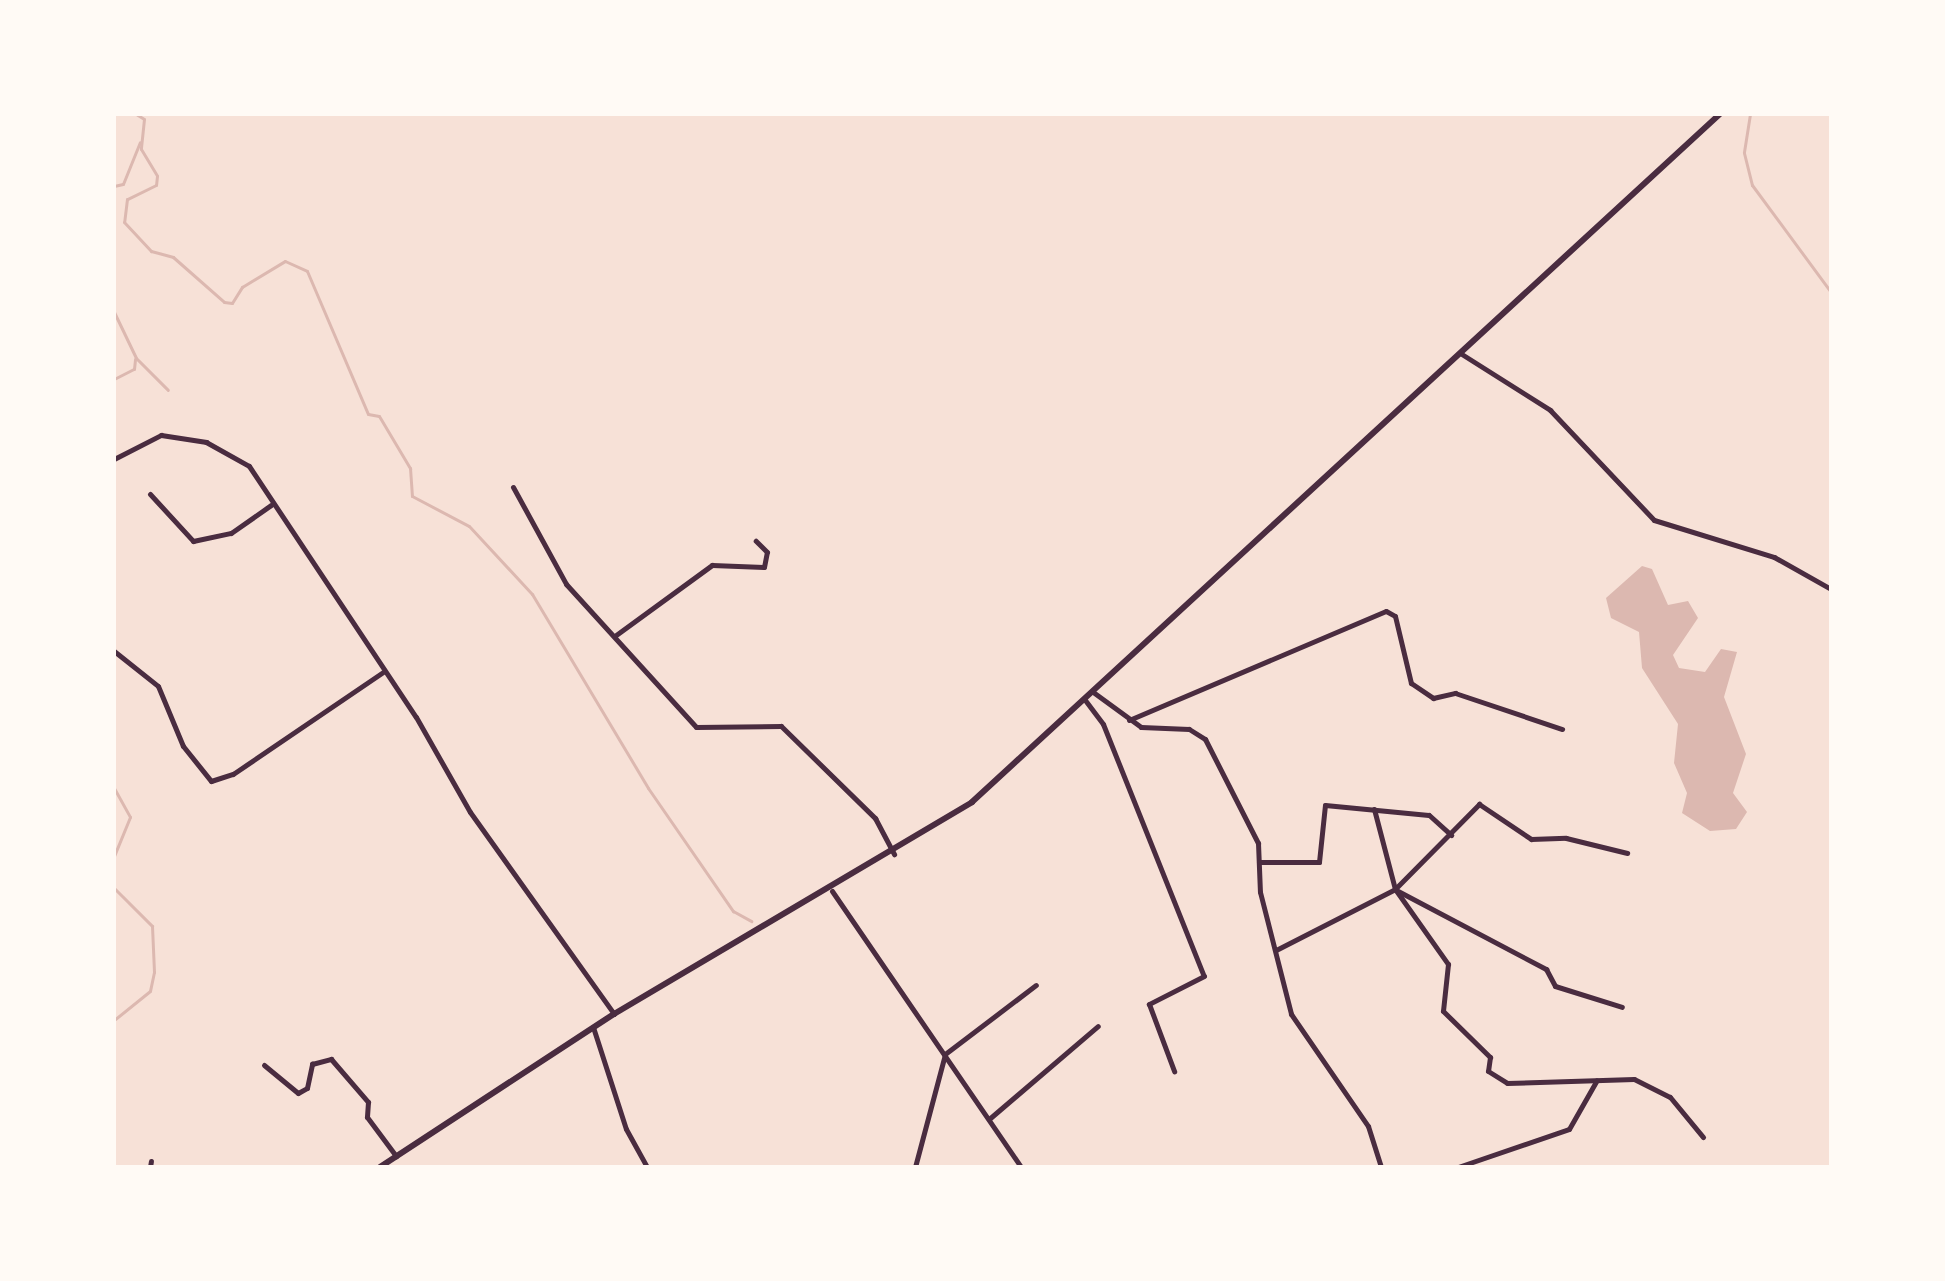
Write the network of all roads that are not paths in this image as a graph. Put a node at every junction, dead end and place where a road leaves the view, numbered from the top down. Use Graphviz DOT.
graph roads {
  1 [pos="1720,114"];
  2 [pos="1460,353"];
  3 [pos="114,459"];
  4 [pos="513,487"];
  5 [pos="150,494"];
  6 [pos="271,505"];
  7 [pos="756,541"];
  8 [pos="1831,589"];
  9 [pos="616,635"];
  10 [pos="114,651"];
  11 [pos="383,672"];
  12 [pos="1093,692"];
  13 [pos="1085,700"];
  14 [pos="1128,721"];
  15 [pos="1562,729"];
  16 [pos="1374,809"];
  17 [pos="1451,835"];
  18 [pos="1627,853"];
  19 [pos="894,854"];
  20 [pos="1259,862"];
  21 [pos="1395,889"];
  22 [pos="832,891"];
  23 [pos="1276,950"];
  24 [pos="1036,985"];
  25 [pos="1622,1007"];
  26 [pos="614,1014"];
  27 [pos="1098,1026"];
  28 [pos="593,1027"];
  29 [pos="945,1054"];
  30 [pos="264,1065"];
  31 [pos="1174,1071"];
  32 [pos="1597,1080"];
  33 [pos="989,1119"];
  34 [pos="1703,1137"];
  35 [pos="396,1156"];
  36 [pos="380,1167"];
  37 [pos="647,1167"];
  38 [pos="915,1167"];
  39 [pos="1021,1167"];
  40 [pos="1381,1167"];
  41 [pos="1458,1167"];
  1 -- 2 [label="main road"];
  2 -- 8 [label="street"];
  2 -- 12 [label="main road"];
  3 -- 6 [label="street"];
  4 -- 9 [label="street"];
  5 -- 6 [label="street"];
  6 -- 11 [label="street"];
  7 -- 9 [label="street"];
  9 -- 19 [label="street"];
  10 -- 11 [label="street"];
  11 -- 26 [label="street"];
  12 -- 13 [label="main road"];
  12 -- 14 [label="street"];
  13 -- 19 [label="main road"];
  13 -- 31 [label="street"];
  14 -- 15 [label="street"];
  14 -- 20 [label="street"];
  16 -- 17 [label="street"];
  16 -- 20 [label="street"];
  16 -- 21 [label="street"];
  17 -- 18 [label="street"];
  17 -- 21 [label="street"];
  19 -- 22 [label="main road"];
  20 -- 23 [label="street"];
  21 -- 23 [label="street"];
  21 -- 25 [label="street"];
  21 -- 32 [label="street"];
  22 -- 26 [label="main road"];
  22 -- 29 [label="street"];
  23 -- 40 [label="street"];
  24 -- 29 [label="street"];
  26 -- 28 [label="main road"];
  27 -- 33 [label="street"];
  28 -- 35 [label="main road"];
  28 -- 37 [label="street"];
  29 -- 33 [label="street"];
  29 -- 38 [label="street"];
  30 -- 35 [label="street"];
  32 -- 34 [label="street"];
  32 -- 41 [label="street"];
  33 -- 39 [label="street"];
  35 -- 36 [label="main road"];
}
